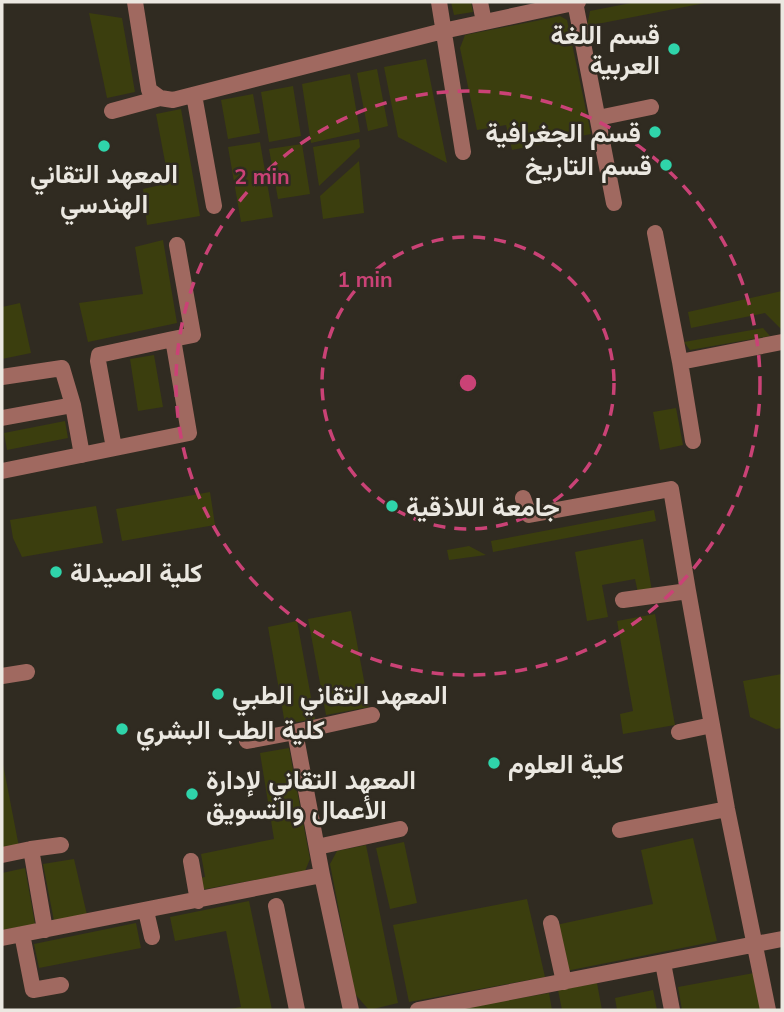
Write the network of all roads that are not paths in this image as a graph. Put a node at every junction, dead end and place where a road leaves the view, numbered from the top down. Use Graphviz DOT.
graph roads {
  1 [pos="135,2"];
  2 [pos="439,2"];
  3 [pos="480,2"];
  4 [pos="577,2"];
  5 [pos="525,7"];
  6 [pos="484,22"];
  7 [pos="443,31"];
  8 [pos="194,95"];
  9 [pos="160,98"];
  10 [pos="651,107"];
  11 [pos="112,111"];
  12 [pos="598,118"];
  13 [pos="463,152"];
  14 [pos="614,203"];
  15 [pos="214,206"];
  16 [pos="654,233"];
  17 [pos="177,245"];
  18 [pos="173,339"];
  19 [pos="782,342"];
  20 [pos="680,362"];
  21 [pos="2,377"];
  22 [pos="73,405"];
  23 [pos="2,418"];
  24 [pos="693,442"];
  25 [pos="114,448"];
  26 [pos="82,455"];
  27 [pos="2,471"];
  28 [pos="523,498"];
  29 [pos="688,591"];
  30 [pos="623,600"];
  31 [pos="27,672"];
  32 [pos="2,677"];
  33 [pos="372,715"];
  34 [pos="712,725"];
  35 [pos="295,732"];
  36 [pos="679,732"];
  37 [pos="247,741"];
  38 [pos="727,809"];
  39 [pos="400,829"];
  40 [pos="620,830"];
  41 [pos="61,845"];
  42 [pos="317,847"];
  43 [pos="31,849"];
  44 [pos="2,855"];
  45 [pos="191,861"];
  46 [pos="322,875"];
  47 [pos="198,901"];
  48 [pos="276,906"];
  49 [pos="146,911"];
  50 [pos="551,923"];
  51 [pos="45,930"];
  52 [pos="22,934"];
  53 [pos="152,937"];
  54 [pos="2,938"];
  55 [pos="782,939"];
  56 [pos="754,946"];
  57 [pos="663,963"];
  58 [pos="564,982"];
  59 [pos="61,985"];
  60 [pos="297,1010"];
  61 [pos="351,1010"];
  62 [pos="418,1010"];
  63 [pos="672,1010"];
  64 [pos="768,1010"];
  1 -- 9 [label="street"];
  2 -- 7 [label="street"];
  3 -- 6 [label="street"];
  4 -- 5 [label="street"];
  4 -- 12 [label="street"];
  5 -- 6 [label="street"];
  6 -- 7 [label="street"];
  7 -- 8 [label="street"];
  7 -- 13 [label="street"];
  8 -- 9 [label="street"];
  8 -- 15 [label="street"];
  9 -- 11 [label="street"];
  10 -- 12 [label="street"];
  12 -- 14 [label="street"];
  16 -- 20 [label="street"];
  17 -- 18 [label="street"];
  18 -- 25 [label="street"];
  18 -- 25 [label="street"];
  19 -- 20 [label="street"];
  20 -- 24 [label="street"];
  21 -- 22 [label="street"];
  22 -- 23 [label="street"];
  22 -- 26 [label="street"];
  25 -- 26 [label="street"];
  26 -- 27 [label="street"];
  28 -- 29 [label="street"];
  29 -- 30 [label="street"];
  29 -- 34 [label="street"];
  31 -- 32 [label="street"];
  33 -- 35 [label="street"];
  34 -- 36 [label="street"];
  34 -- 38 [label="street"];
  35 -- 37 [label="street"];
  35 -- 42 [label="street"];
  38 -- 40 [label="street"];
  38 -- 56 [label="street"];
  39 -- 42 [label="street"];
  41 -- 43 [label="street"];
  42 -- 46 [label="street"];
  43 -- 44 [label="street"];
  43 -- 51 [label="street"];
  45 -- 47 [label="street"];
  46 -- 47 [label="street"];
  46 -- 61 [label="street"];
  47 -- 49 [label="street"];
  48 -- 60 [label="street"];
  49 -- 51 [label="street"];
  49 -- 53 [label="street"];
  50 -- 58 [label="street"];
  51 -- 52 [label="street"];
  52 -- 54 [label="street"];
  52 -- 59 [label="street"];
  55 -- 56 [label="street"];
  56 -- 57 [label="street"];
  56 -- 64 [label="street"];
  57 -- 58 [label="street"];
  57 -- 63 [label="street"];
  58 -- 62 [label="street"];
}
